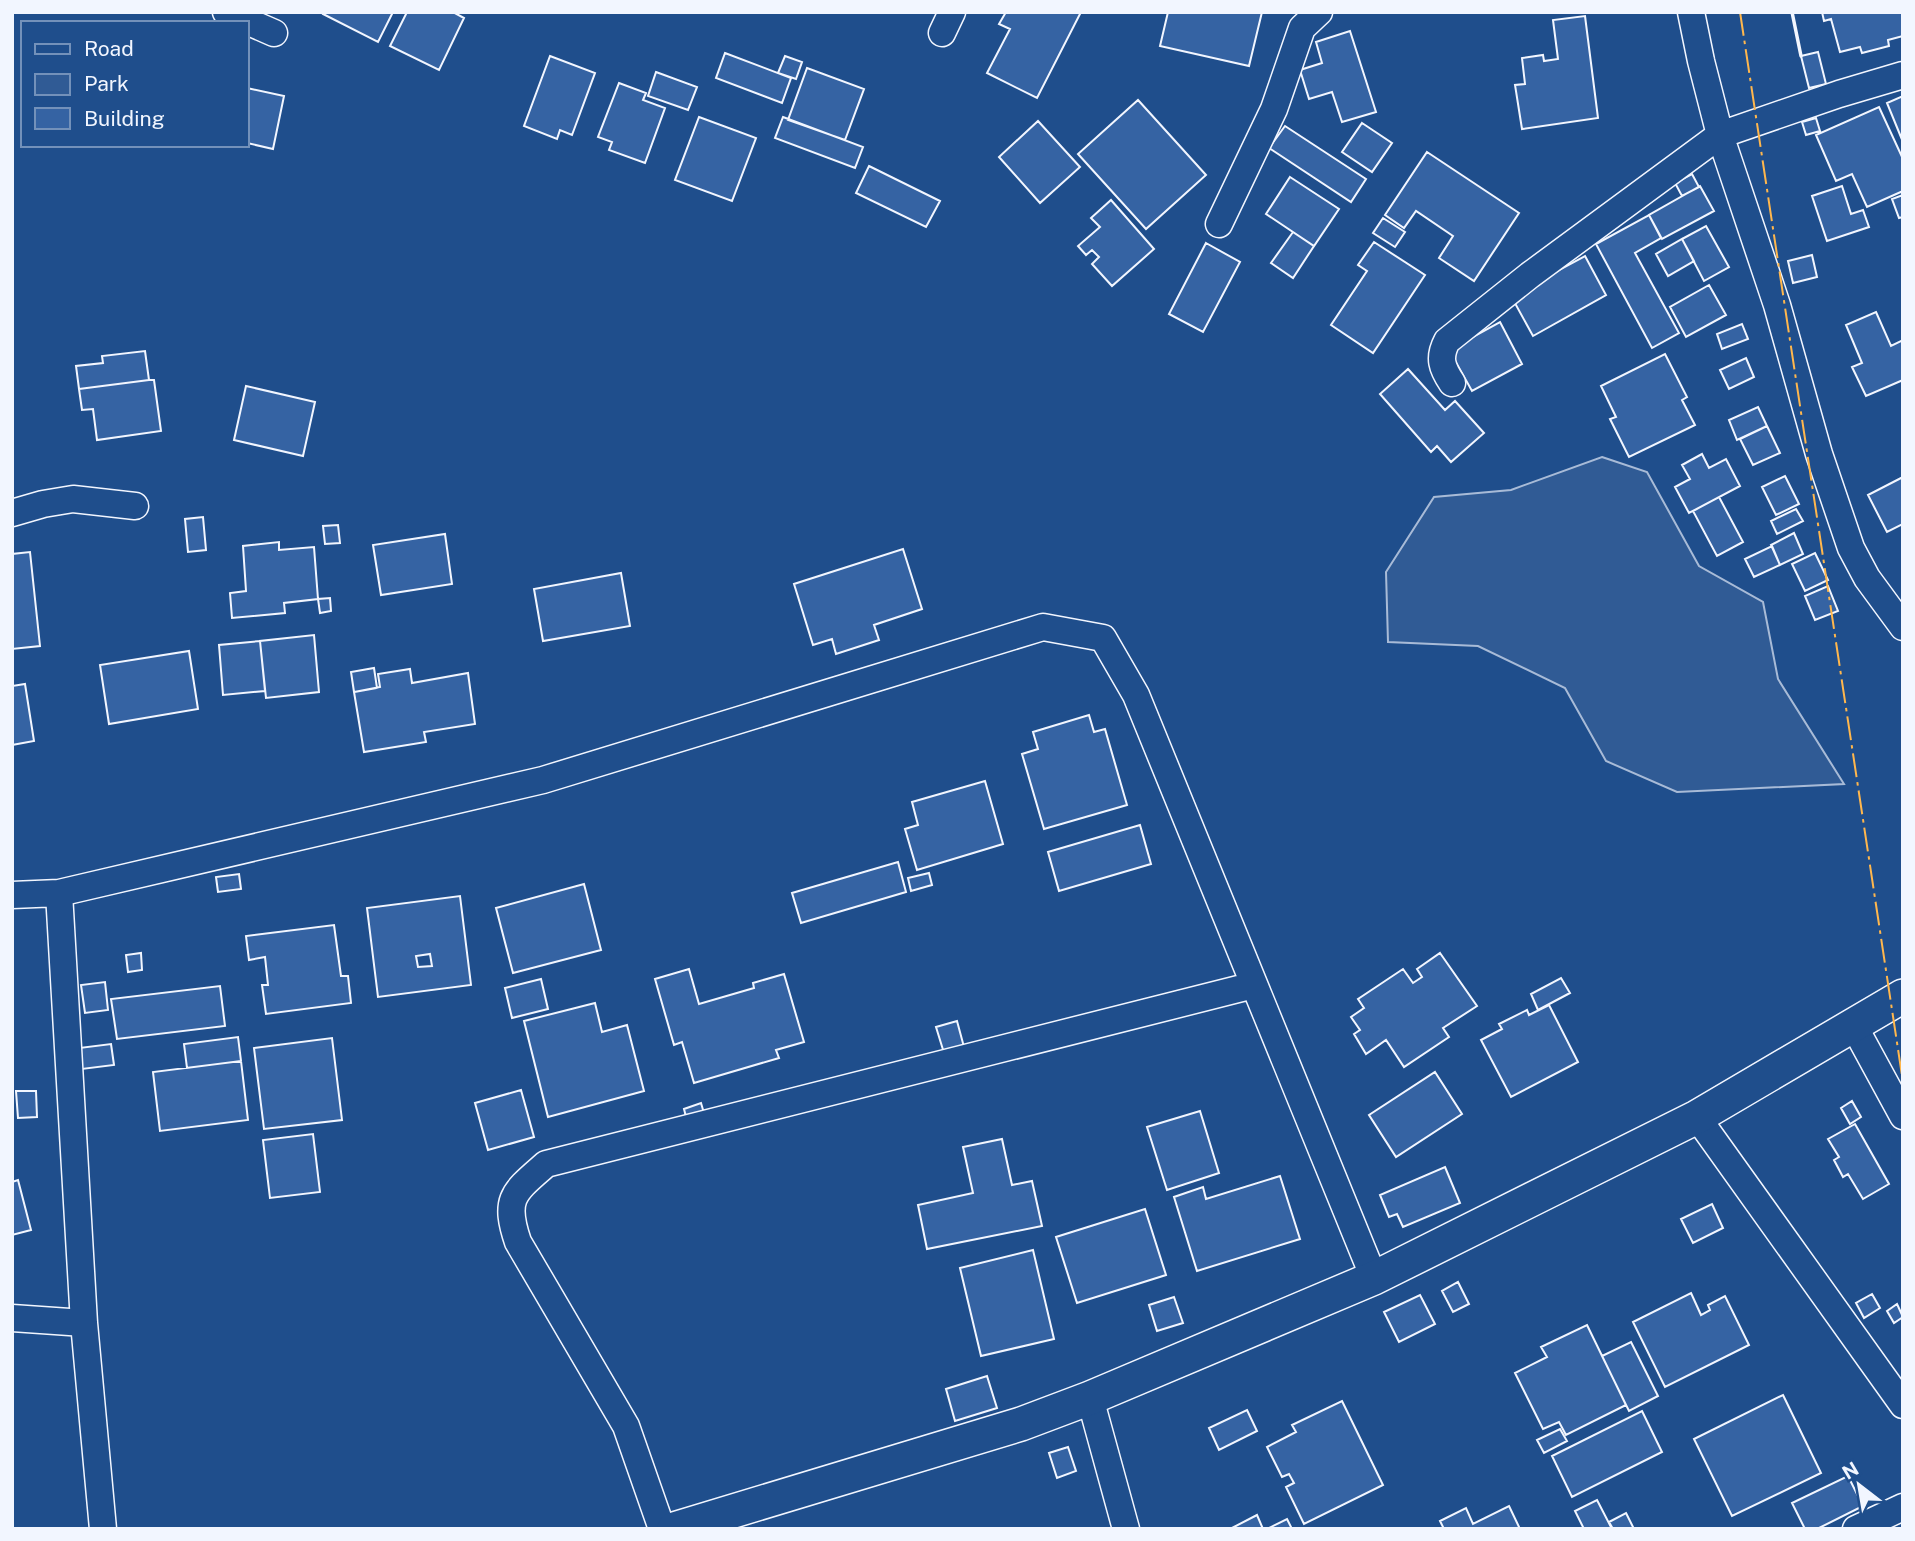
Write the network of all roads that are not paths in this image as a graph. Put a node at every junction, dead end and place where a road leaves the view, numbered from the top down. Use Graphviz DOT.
graph roads {
  1 [pos="226,12"];
  2 [pos="1319,12"];
  3 [pos="1691,12"];
  4 [pos="247,21"];
  5 [pos="248,22"];
  6 [pos="274,33"];
  7 [pos="1903,75"];
  8 [pos="1720,135"];
  9 [pos="1219,224"];
  10 [pos="1451,383"];
  11 [pos="135,506"];
  12 [pos="12,513"];
  13 [pos="1903,627"];
  14 [pos="59,893"];
  15 [pos="12,895"];
  16 [pos="1254,985"];
  17 [pos="1903,996"];
  18 [pos="1854,1026"];
  19 [pos="1903,1116"];
  20 [pos="1697,1117"];
  21 [pos="1374,1278"];
  22 [pos="12,1318"];
  23 [pos="84,1323"];
  24 [pos="1090,1398"];
  25 [pos="1903,1405"];
  26 [pos="1903,1507"];
  27 [pos="103,1529"];
  28 [pos="662,1529"];
  29 [pos="674,1529"];
  30 [pos="1125,1529"];
  31 [pos="1856,1529"];
  1 -- 4 [label="street"];
  2 -- 9 [label="street"];
  3 -- 8 [label="street"];
  5 -- 6 [label="street"];
  7 -- 8 [label="street"];
  8 -- 10 [label="street"];
  8 -- 13 [label="street"];
  11 -- 12 [label="street"];
  14 -- 15 [label="street"];
  14 -- 16 [label="street"];
  14 -- 23 [label="street"];
  16 -- 21 [label="street"];
  16 -- 28 [label="street"];
  17 -- 18 [label="street"];
  18 -- 19 [label="street"];
  18 -- 20 [label="street"];
  20 -- 21 [label="street"];
  20 -- 25 [label="street"];
  21 -- 24 [label="street"];
  22 -- 23 [label="street"];
  23 -- 27 [label="street"];
  24 -- 29 [label="street"];
  24 -- 30 [label="street"];
  26 -- 31 [label="street"];
}
